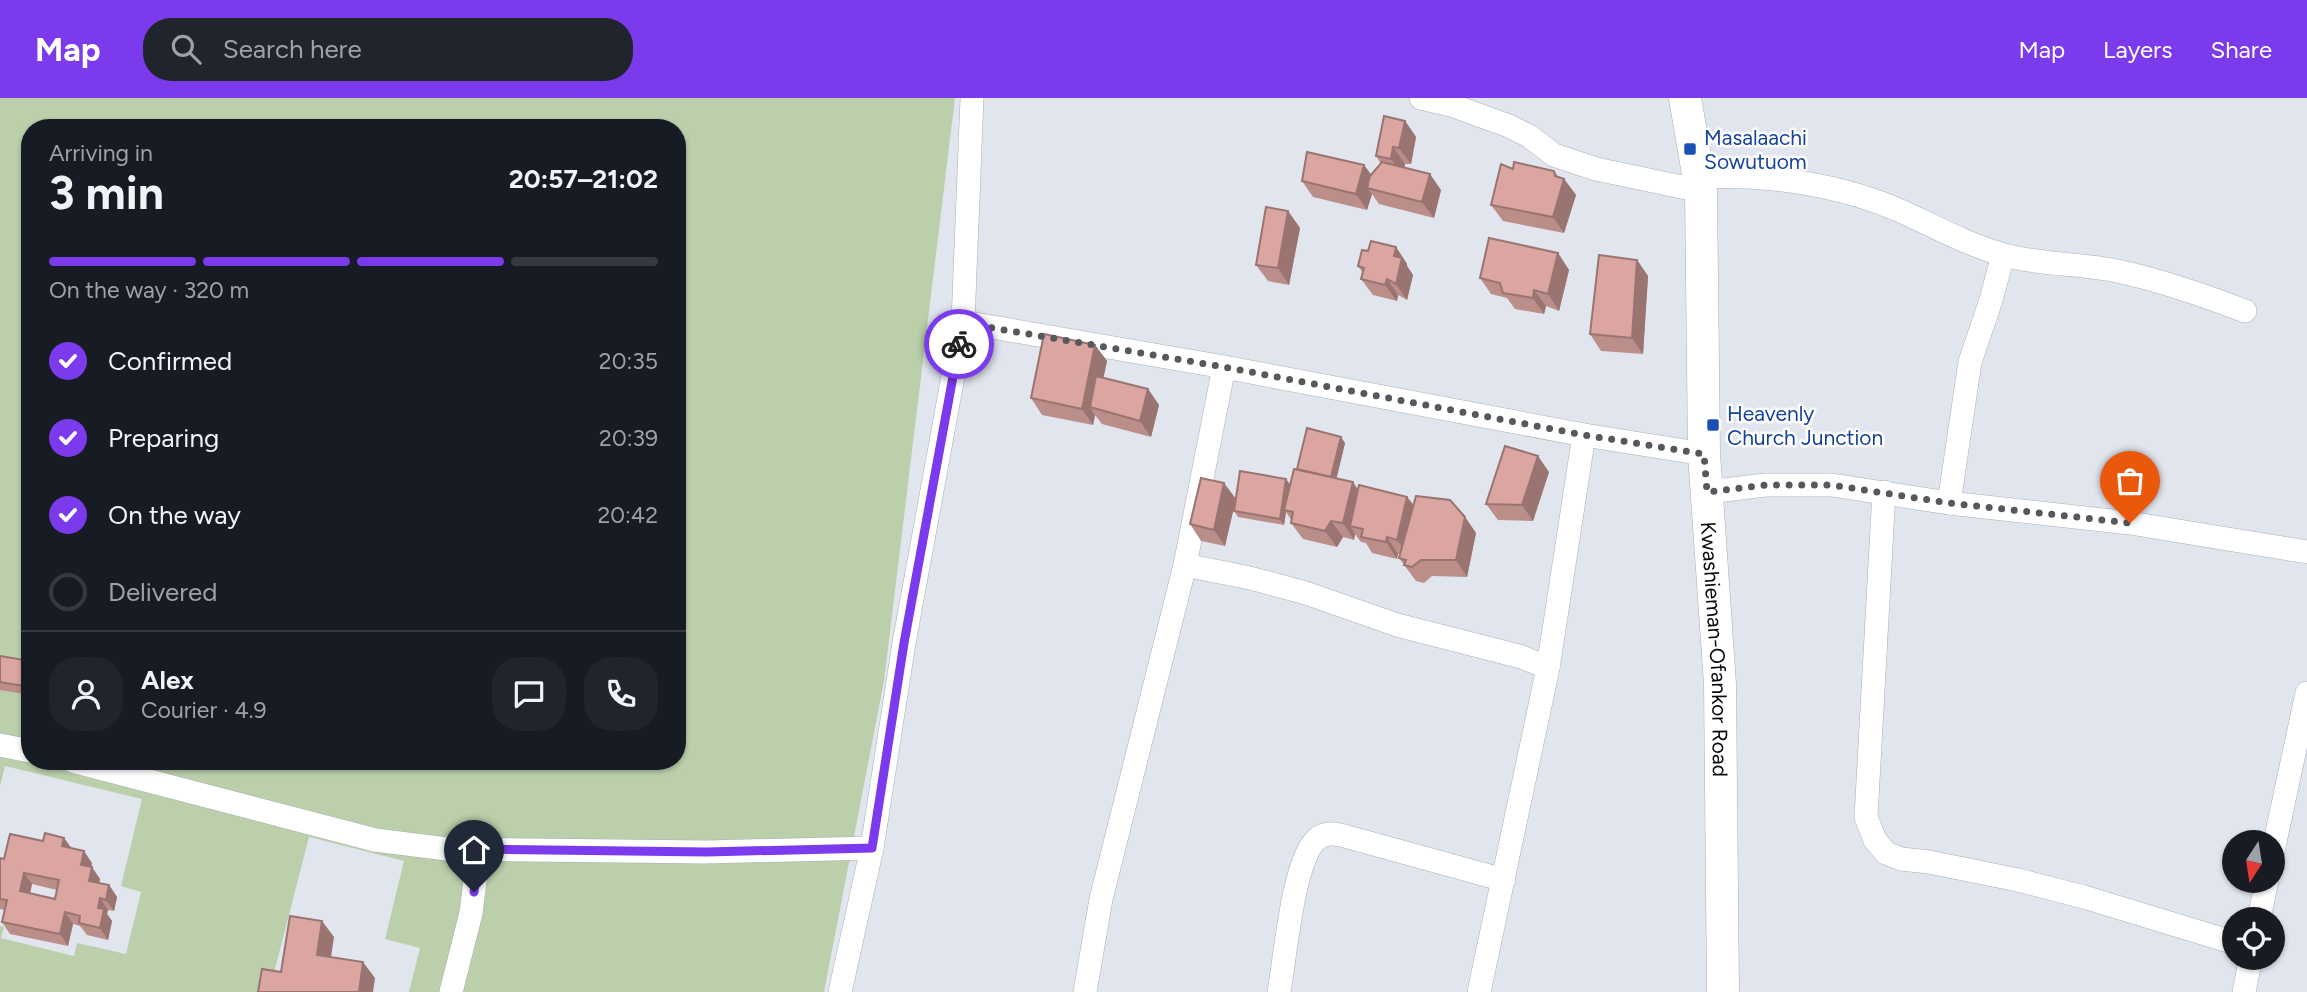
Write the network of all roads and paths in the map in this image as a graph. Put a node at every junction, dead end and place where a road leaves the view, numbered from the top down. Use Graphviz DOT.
graph roads {
  1 [pos="972,98"];
  2 [pos="1421,98"];
  3 [pos="1685,98"];
  4 [pos="1700,184"];
  5 [pos="2003,255"];
  6 [pos="2245,311"];
  7 [pos="963,323"];
  8 [pos="1224,367"];
  9 [pos="1584,435"];
  10 [pos="1704,454"];
  11 [pos="1707,492"];
  12 [pos="1884,492"];
  13 [pos="1949,503"];
  14 [pos="2307,552"];
  15 [pos="1185,565"];
  16 [pos="1548,668"];
  17 [pos="2307,693"];
  18 [pos="0,745"];
  19 [pos="21,749"];
  20 [pos="107,770"];
  21 [pos="2278,830"];
  22 [pos="872,848"];
  23 [pos="479,849"];
  24 [pos="1504,880"];
  25 [pos="2222,939"];
  26 [pos="2248,970"];
  27 [pos="451,992"];
  28 [pos="840,992"];
  29 [pos="1085,992"];
  30 [pos="1279,992"];
  31 [pos="1479,992"];
  32 [pos="1723,992"];
  33 [pos="2244,992"];
  1 -- 7 [label="street"];
  2 -- 4 [label="street"];
  3 -- 4 [label="main road, Kwashieman-Ofankor Road"];
  4 -- 5 [label="street"];
  4 -- 10 [label="main road, Kwashieman-Ofankor Road"];
  5 -- 6 [label="street"];
  5 -- 13 [label="street"];
  7 -- 8 [label="street"];
  7 -- 22 [label="street"];
  8 -- 9 [label="street"];
  8 -- 15 [label="street"];
  9 -- 10 [label="street"];
  9 -- 16 [label="street"];
  10 -- 11 [label="main road, Kwashieman-Ofankor Road"];
  11 -- 12 [label="street"];
  11 -- 32 [label="main road, Kwashieman-Ofankor Road"];
  12 -- 13 [label="street"];
  12 -- 25 [label="street"];
  13 -- 14 [label="street"];
  15 -- 16 [label="street"];
  15 -- 29 [label="street"];
  16 -- 24 [label="street"];
  17 -- 21 [label="street"];
  18 -- 19 [label="street"];
  20 -- 23 [label="street"];
  22 -- 23 [label="street"];
  22 -- 28 [label="street"];
  23 -- 27 [label="street"];
  24 -- 30 [label="street"];
  24 -- 31 [label="street"];
  26 -- 33 [label="street"];
}
